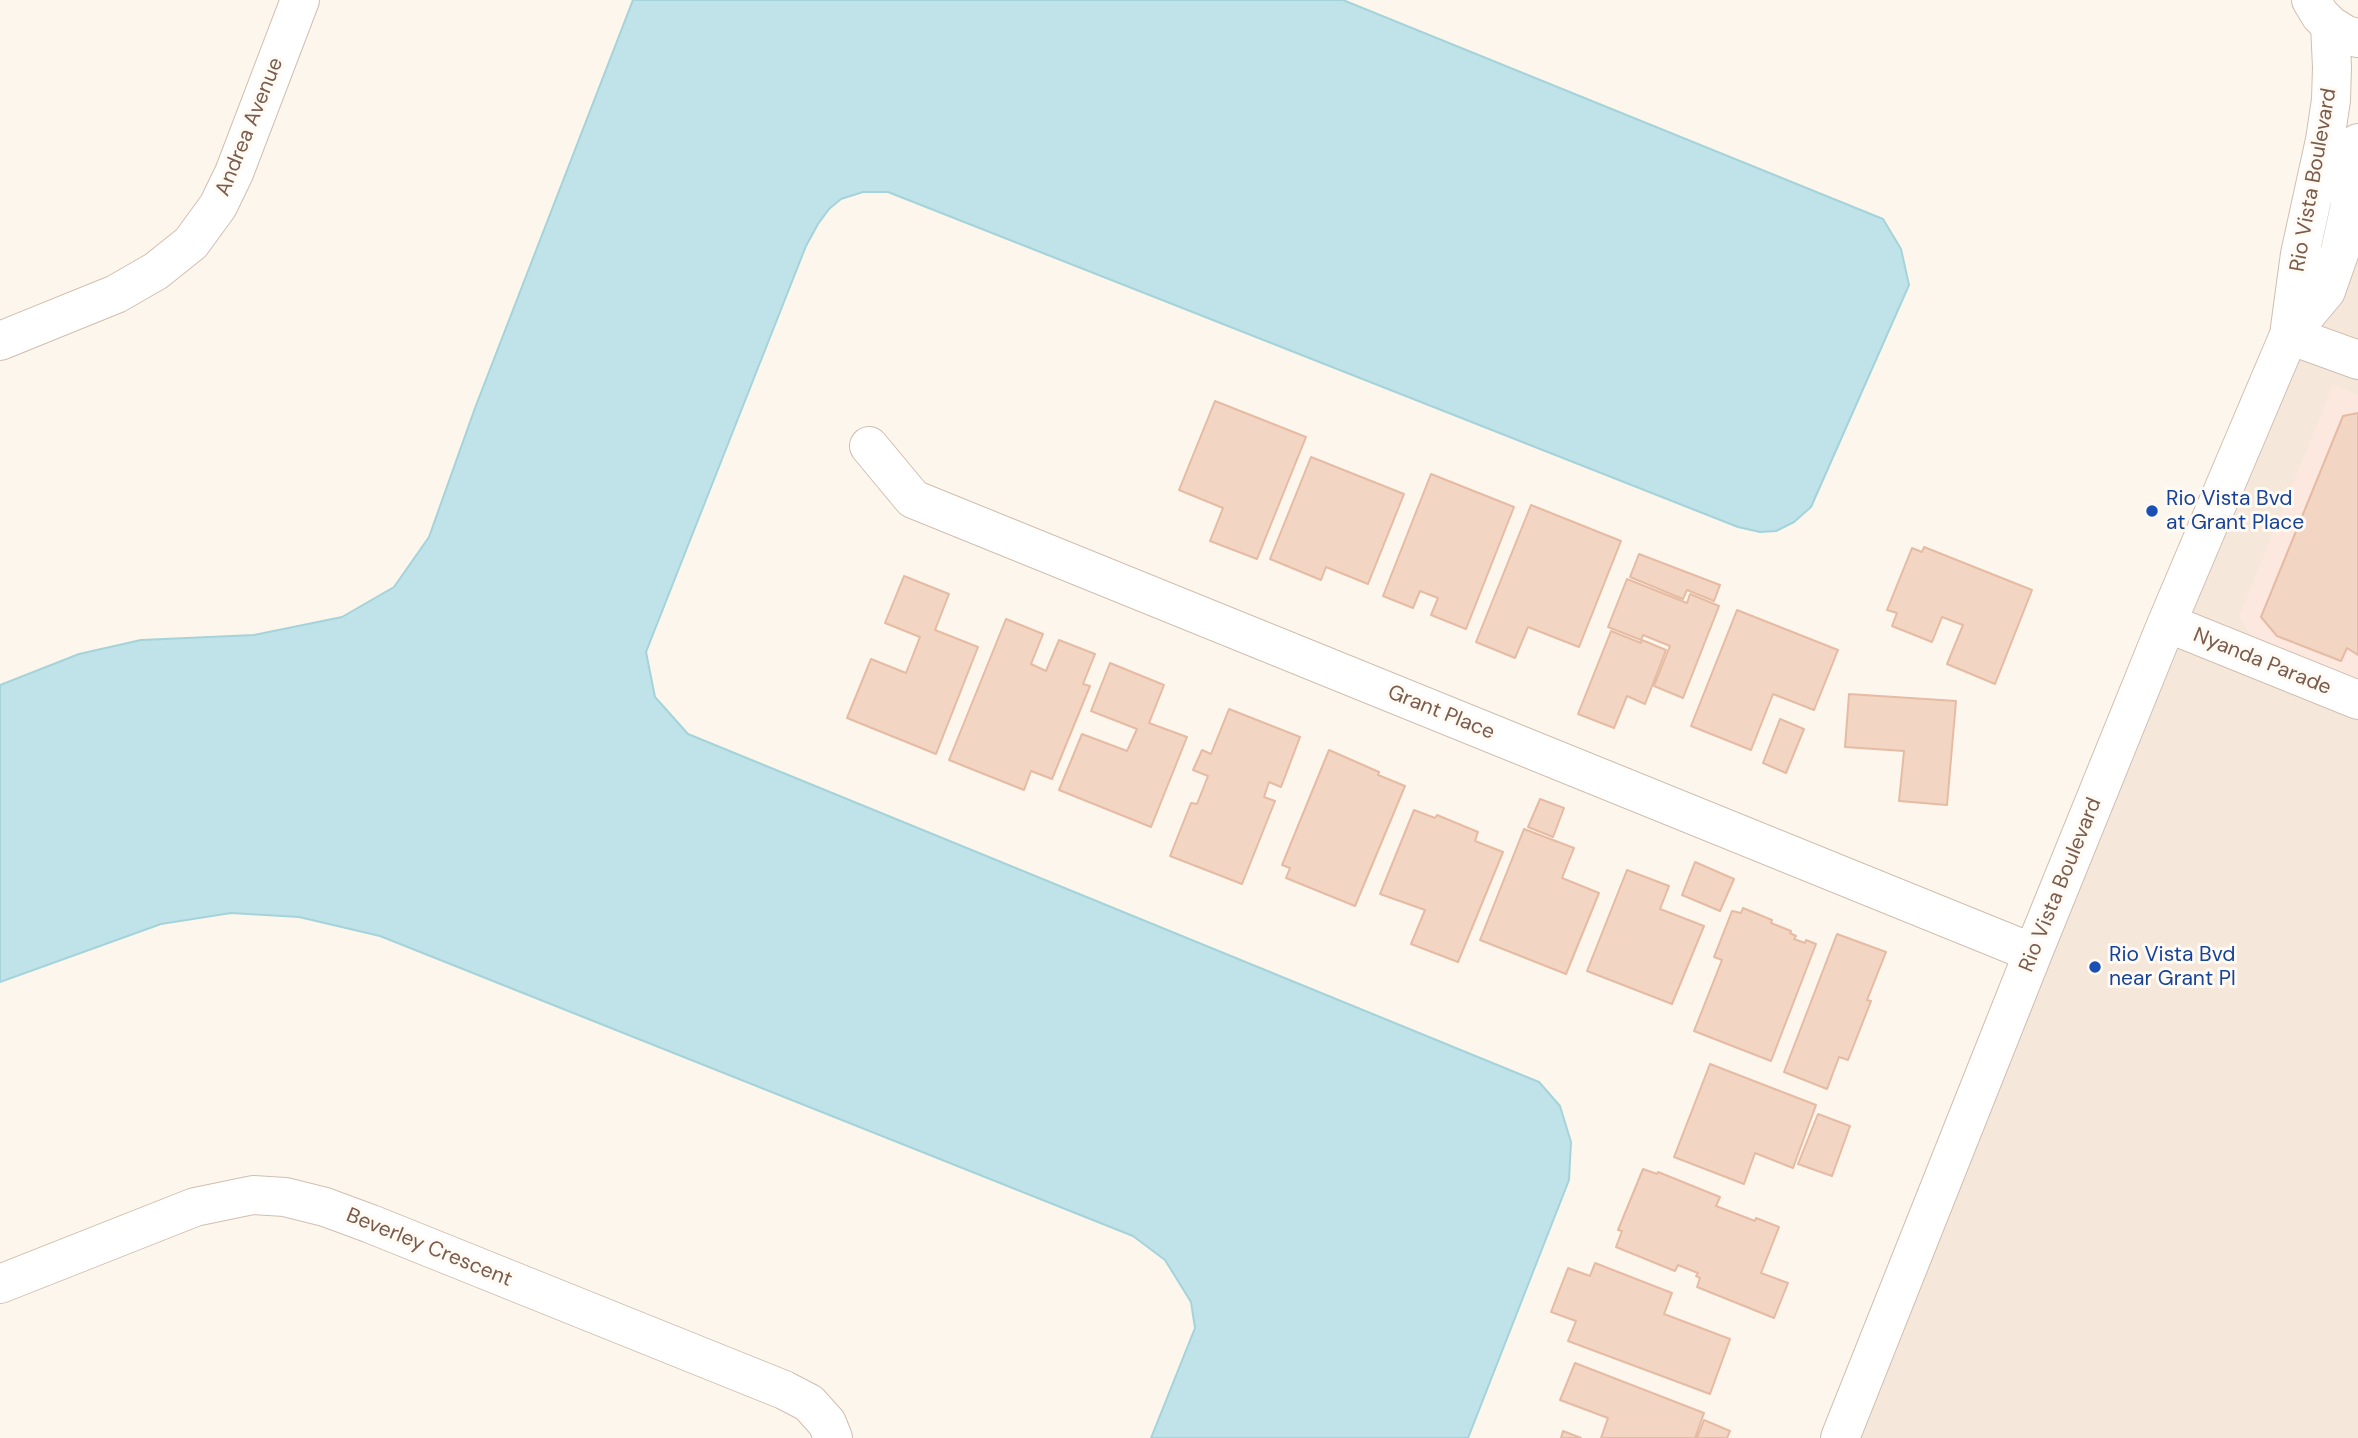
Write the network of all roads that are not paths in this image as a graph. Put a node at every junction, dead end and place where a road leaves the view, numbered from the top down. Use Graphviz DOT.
graph roads {
  1 [pos="300,0"];
  2 [pos="2323,13"];
  3 [pos="2358,143"];
  4 [pos="2289,335"];
  5 [pos="0,341"];
  6 [pos="2358,360"];
  7 [pos="869,446"];
  8 [pos="2166,625"];
  9 [pos="2358,700"];
  10 [pos="2033,953"];
  11 [pos="0,1284"];
  12 [pos="833,1438"];
  13 [pos="1840,1438"];
  1 -- 5 [label="street, Andrea Avenue"];
  2 -- 4 [label="street, Rio Vista Boulevard"];
  3 -- 4 [label="street, Rio Vista Boulevard"];
  4 -- 6 [label="street"];
  4 -- 8 [label="street, Rio Vista Boulevard"];
  7 -- 10 [label="street, Grant Place"];
  8 -- 9 [label="street, Nyanda Parade"];
  8 -- 10 [label="street, Rio Vista Boulevard"];
  10 -- 13 [label="street, Rio Vista Boulevard"];
  11 -- 12 [label="street, Beverley Crescent"];
}
